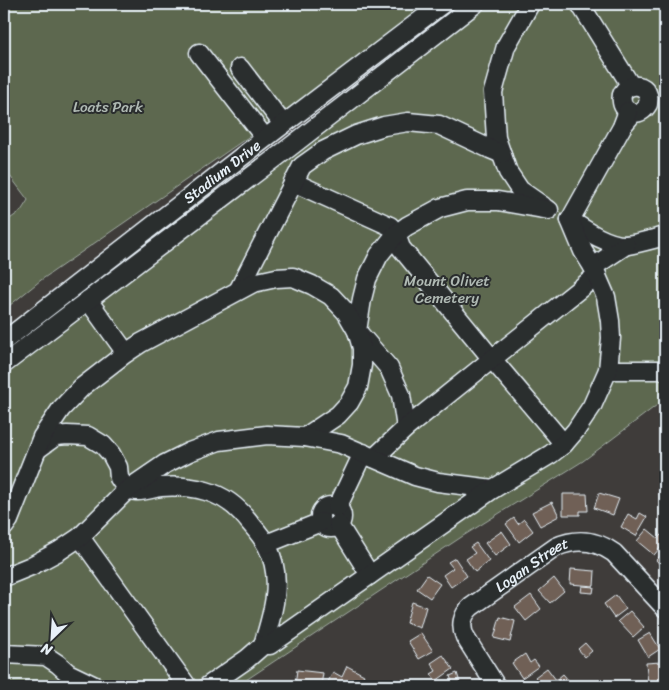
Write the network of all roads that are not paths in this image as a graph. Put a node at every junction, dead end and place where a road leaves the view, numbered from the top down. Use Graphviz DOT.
graph roads {
  1 [pos="442,4"];
  2 [pos="475,4"];
  3 [pos="530,4"];
  4 [pos="580,4"];
  5 [pos="199,53"];
  6 [pos="240,68"];
  7 [pos="631,86"];
  8 [pos="657,100"];
  9 [pos="628,117"];
  10 [pos="283,124"];
  11 [pos="265,138"];
  12 [pos="290,147"];
  13 [pos="502,154"];
  14 [pos="302,166"];
  15 [pos="293,182"];
  16 [pos="520,190"];
  17 [pos="527,206"];
  18 [pos="549,210"];
  19 [pos="570,220"];
  20 [pos="396,234"];
  21 [pos="665,236"];
  22 [pos="626,245"];
  23 [pos="595,271"];
  24 [pos="239,289"];
  25 [pos="88,300"];
  26 [pos="357,331"];
  27 [pos="4,341"];
  28 [pos="126,352"];
  29 [pos="492,360"];
  30 [pos="4,364"];
  31 [pos="608,370"];
  32 [pos="665,370"];
  33 [pos="406,428"];
  34 [pos="305,437"];
  35 [pos="564,444"];
  36 [pos="35,451"];
  37 [pos="369,456"];
  38 [pos="493,489"];
  39 [pos="127,490"];
  40 [pos="332,518"];
  41 [pos="4,527"];
  42 [pos="80,538"];
  43 [pos="266,544"];
  44 [pos="370,575"];
  45 [pos="4,577"];
  46 [pos="665,608"];
  47 [pos="263,645"];
  48 [pos="4,654"];
  49 [pos="96,686"];
  50 [pos="187,686"];
  51 [pos="208,686"];
  52 [pos="496,686"];
  1 -- 10 [label="street, Stadium Drive"];
  2 -- 12 [label="street"];
  3 -- 13 [label="street"];
  4 -- 7 [label="street"];
  5 -- 11 [label="street"];
  6 -- 10 [label="street"];
  7 -- 8 [label="street"];
  7 -- 9 [label="street"];
  8 -- 9 [label="street"];
  9 -- 19 [label="street"];
  10 -- 11 [label="street, Stadium Drive"];
  11 -- 27 [label="street, Stadium Drive"];
  12 -- 14 [label="street"];
  12 -- 25 [label="street"];
  13 -- 14 [label="street"];
  13 -- 16 [label="street"];
  14 -- 15 [label="street"];
  15 -- 20 [label="street"];
  15 -- 24 [label="street"];
  16 -- 17 [label="street"];
  16 -- 18 [label="street"];
  17 -- 18 [label="street"];
  17 -- 20 [label="street"];
  18 -- 19 [label="street"];
  19 -- 22 [label="street"];
  19 -- 23 [label="street"];
  20 -- 26 [label="street"];
  20 -- 29 [label="street"];
  21 -- 22 [label="street"];
  22 -- 23 [label="street"];
  23 -- 29 [label="street"];
  23 -- 31 [label="street"];
  24 -- 26 [label="street"];
  24 -- 28 [label="street"];
  25 -- 28 [label="street"];
  25 -- 30 [label="street"];
  26 -- 33 [label="street"];
  26 -- 34 [label="street"];
  28 -- 36 [label="street"];
  29 -- 33 [label="street"];
  29 -- 35 [label="street"];
  31 -- 32 [label="street"];
  31 -- 35 [label="street"];
  33 -- 37 [label="street"];
  34 -- 37 [label="street"];
  34 -- 39 [label="street"];
  35 -- 38 [label="street"];
  36 -- 39 [label="street"];
  36 -- 41 [label="street"];
  37 -- 38 [label="street"];
  37 -- 40 [label="street"];
  38 -- 44 [label="street"];
  39 -- 42 [label="street"];
  39 -- 43 [label="street"];
  40 -- 43 [label="street"];
  40 -- 44 [label="street"];
  42 -- 45 [label="street"];
  42 -- 50 [label="street"];
  43 -- 47 [label="street"];
  44 -- 47 [label="street"];
  46 -- 52 [label="street, Logan Street"];
  47 -- 51 [label="street"];
  48 -- 49 [label="street"];
}
